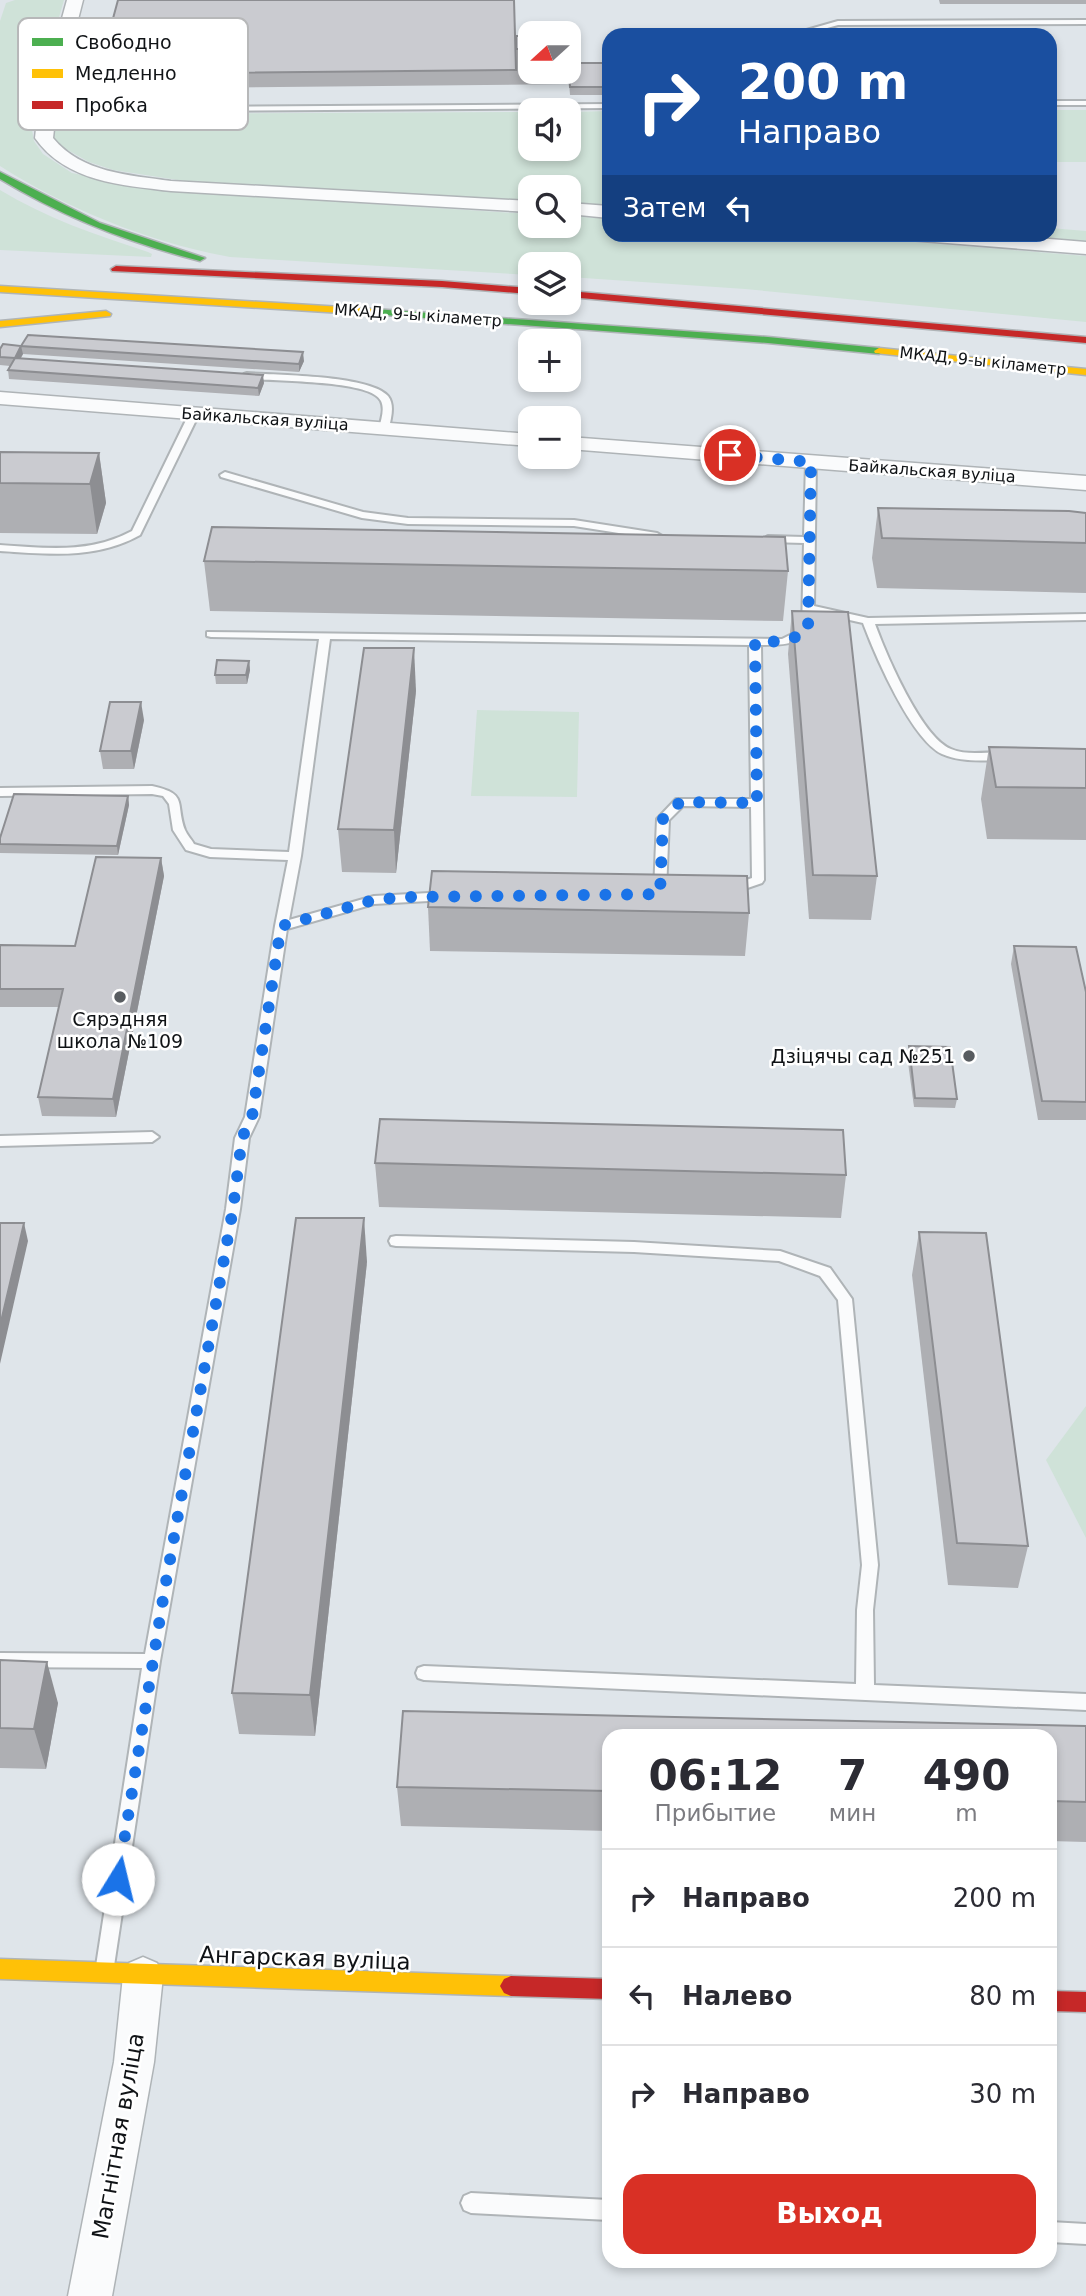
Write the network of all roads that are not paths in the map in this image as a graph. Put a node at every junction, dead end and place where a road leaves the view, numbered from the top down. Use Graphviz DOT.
graph roads {
  1 [pos="75,0"];
  2 [pos="836,12"];
  3 [pos="70,18"];
  4 [pos="1086,22"];
  5 [pos="838,23"];
  6 [pos="887,24"];
  7 [pos="819,28"];
  8 [pos="888,28"];
  9 [pos="1057,103"];
  10 [pos="1086,103"];
  11 [pos="602,106"];
  12 [pos="248,109"];
  13 [pos="45,130"];
  14 [pos="0,175"];
  15 [pos="518,206"];
  16 [pos="581,210"];
  17 [pos="602,211"];
  18 [pos="1010,242"];
  19 [pos="1086,248"];
  20 [pos="94,268"];
  21 [pos="295,276"];
  22 [pos="0,289"];
  23 [pos="518,290"];
  24 [pos="581,295"];
  25 [pos="240,302"];
  26 [pos="0,324"];
  27 [pos="1086,340"];
  28 [pos="1086,372"];
  29 [pos="236,375"];
  30 [pos="0,398"];
  31 [pos="194,414"];
  32 [pos="384,428"];
  33 [pos="518,439"];
  34 [pos="581,444"];
  35 [pos="811,462"];
  36 [pos="225,475"];
  37 [pos="1086,483"];
  38 [pos="674,537"];
  39 [pos="760,539"];
  40 [pos="809,540"];
  41 [pos="0,548"];
  42 [pos="810,608"];
  43 [pos="1086,617"];
  44 [pos="868,621"];
  45 [pos="211,634"];
  46 [pos="325,638"];
  47 [pos="755,642"];
  48 [pos="1018,756"];
  49 [pos="0,792"];
  50 [pos="757,803"];
  51 [pos="295,856"];
  52 [pos="712,892"];
  53 [pos="660,894"];
  54 [pos="459,896"];
  55 [pos="281,926"];
  56 [pos="152,1137"];
  57 [pos="0,1141"];
  58 [pos="396,1241"];
  59 [pos="0,1660"];
  60 [pos="152,1661"];
  61 [pos="424,1673"];
  62 [pos="865,1690"];
  63 [pos="1086,1702"];
  64 [pos="0,1969"];
  65 [pos="123,1975"];
  66 [pos="602,1989"];
  67 [pos="1057,2001"];
  68 [pos="1086,2002"];
  69 [pos="471,2203"];
  70 [pos="602,2210"];
  71 [pos="1057,2232"];
  72 [pos="1086,2234"];
  73 [pos="89,2296"];
  1 -- 3 [label="street"];
  2 -- 5 [label="lane"];
  4 -- 6 [label="lane"];
  5 -- 6 [label="lane"];
  5 -- 7 [label="lane"];
  6 -- 8 [label="lane"];
  9 -- 10 [label="lane"];
  11 -- 12 [label="lane"];
  13 -- 15 [label="street"];
  14 -- 21 [label="main road"];
  16 -- 17 [label="street"];
  18 -- 19 [label="street"];
  20 -- 21 [label="main road, МКАД, 9-ы кіламетр"];
  21 -- 23 [label="main road, МКАД, 9-ы кіламетр"];
  22 -- 25 [label="main road, МКАД, 9-ы кіламетр"];
  24 -- 27 [label="main road, МКАД, 9-ы кіламетр"];
  25 -- 26 [label="main road"];
  25 -- 28 [label="main road, МКАД, 9-ы кіламетр"];
  29 -- 32 [label="lane"];
  30 -- 31 [label="street, Байкальская вуліца"];
  31 -- 32 [label="street, Байкальская вуліца"];
  31 -- 41 [label="lane"];
  32 -- 33 [label="street, Байкальская вуліца"];
  34 -- 35 [label="street, Байкальская вуліца"];
  35 -- 37 [label="street, Байкальская вуліца"];
  35 -- 40 [label="lane"];
  36 -- 38 [label="lane"];
  39 -- 40 [label="lane"];
  40 -- 42 [label="lane"];
  42 -- 44 [label="lane"];
  42 -- 47 [label="lane"];
  43 -- 44 [label="lane"];
  44 -- 48 [label="lane"];
  45 -- 46 [label="lane"];
  46 -- 47 [label="lane"];
  46 -- 51 [label="lane"];
  47 -- 50 [label="lane"];
  49 -- 51 [label="lane"];
  50 -- 52 [label="lane"];
  50 -- 53 [label="lane"];
  51 -- 55 [label="lane"];
  54 -- 55 [label="lane"];
  55 -- 60 [label="lane"];
  56 -- 57 [label="lane"];
  58 -- 62 [label="lane"];
  59 -- 60 [label="lane"];
  60 -- 65 [label="lane"];
  61 -- 62 [label="lane"];
  62 -- 63 [label="lane"];
  64 -- 65 [label="main road, Ангарская вуліца"];
  65 -- 66 [label="main road, Ангарская вуліца"];
  65 -- 73 [label="street, Магнітная вуліца"];
  67 -- 68 [label="main road"];
  69 -- 70 [label="lane"];
  71 -- 72 [label="lane"];
}
